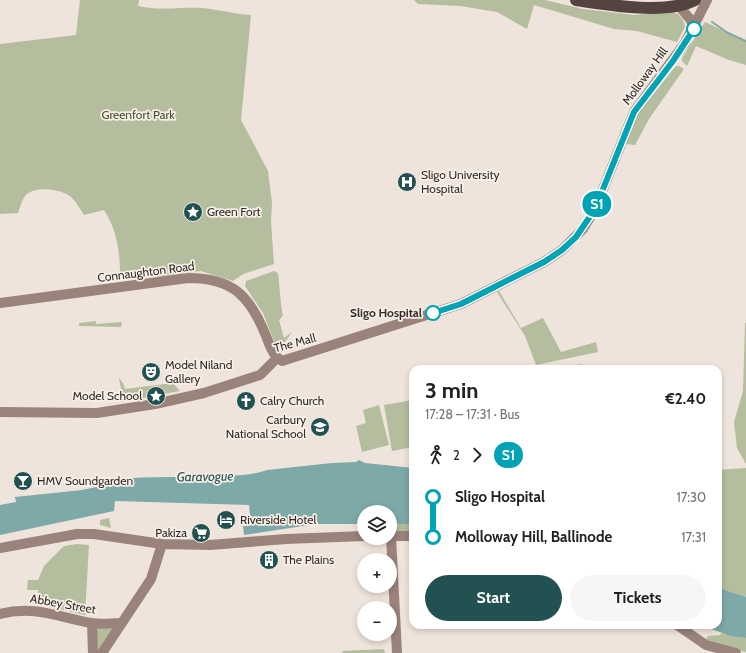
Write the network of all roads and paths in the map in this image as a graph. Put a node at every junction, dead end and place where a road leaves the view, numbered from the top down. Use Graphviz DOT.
graph roads {
  1 [pos="576,0"];
  2 [pos="695,0"];
  3 [pos="707,0"];
  4 [pos="678,3"];
  5 [pos="694,27"];
  6 [pos="562,250"];
  7 [pos="0,303"];
  8 [pos="277,358"];
  9 [pos="0,412"];
  10 [pos="357,536"];
  11 [pos="397,536"];
  12 [pos="409,536"];
  13 [pos="162,544"];
  14 [pos="391,545"];
  15 [pos="0,548"];
  16 [pos="0,614"];
  17 [pos="92,623"];
  18 [pos="122,623"];
  19 [pos="683,629"];
  20 [pos="93,653"];
  21 [pos="102,653"];
  22 [pos="397,653"];
  23 [pos="736,653"];
  1 -- 4 [label="highway"];
  2 -- 4 [label="highway"];
  3 -- 5 [label="street, Molloway Hill"];
  4 -- 5 [label="street"];
  5 -- 6 [label="street, Molloway Hill"];
  6 -- 8 [label="street, The Mall"];
  7 -- 8 [label="street, Connaughton Road"];
  8 -- 9 [label="street, The Mall"];
  10 -- 13 [label="street"];
  11 -- 12 [label="street"];
  13 -- 15 [label="street"];
  13 -- 18 [label="street"];
  14 -- 22 [label="street"];
  16 -- 17 [label="street, Abbey Street"];
  17 -- 18 [label="street, Abbey Street"];
  17 -- 20 [label="street"];
  18 -- 21 [label="street"];
  19 -- 23 [label="street"];
}
